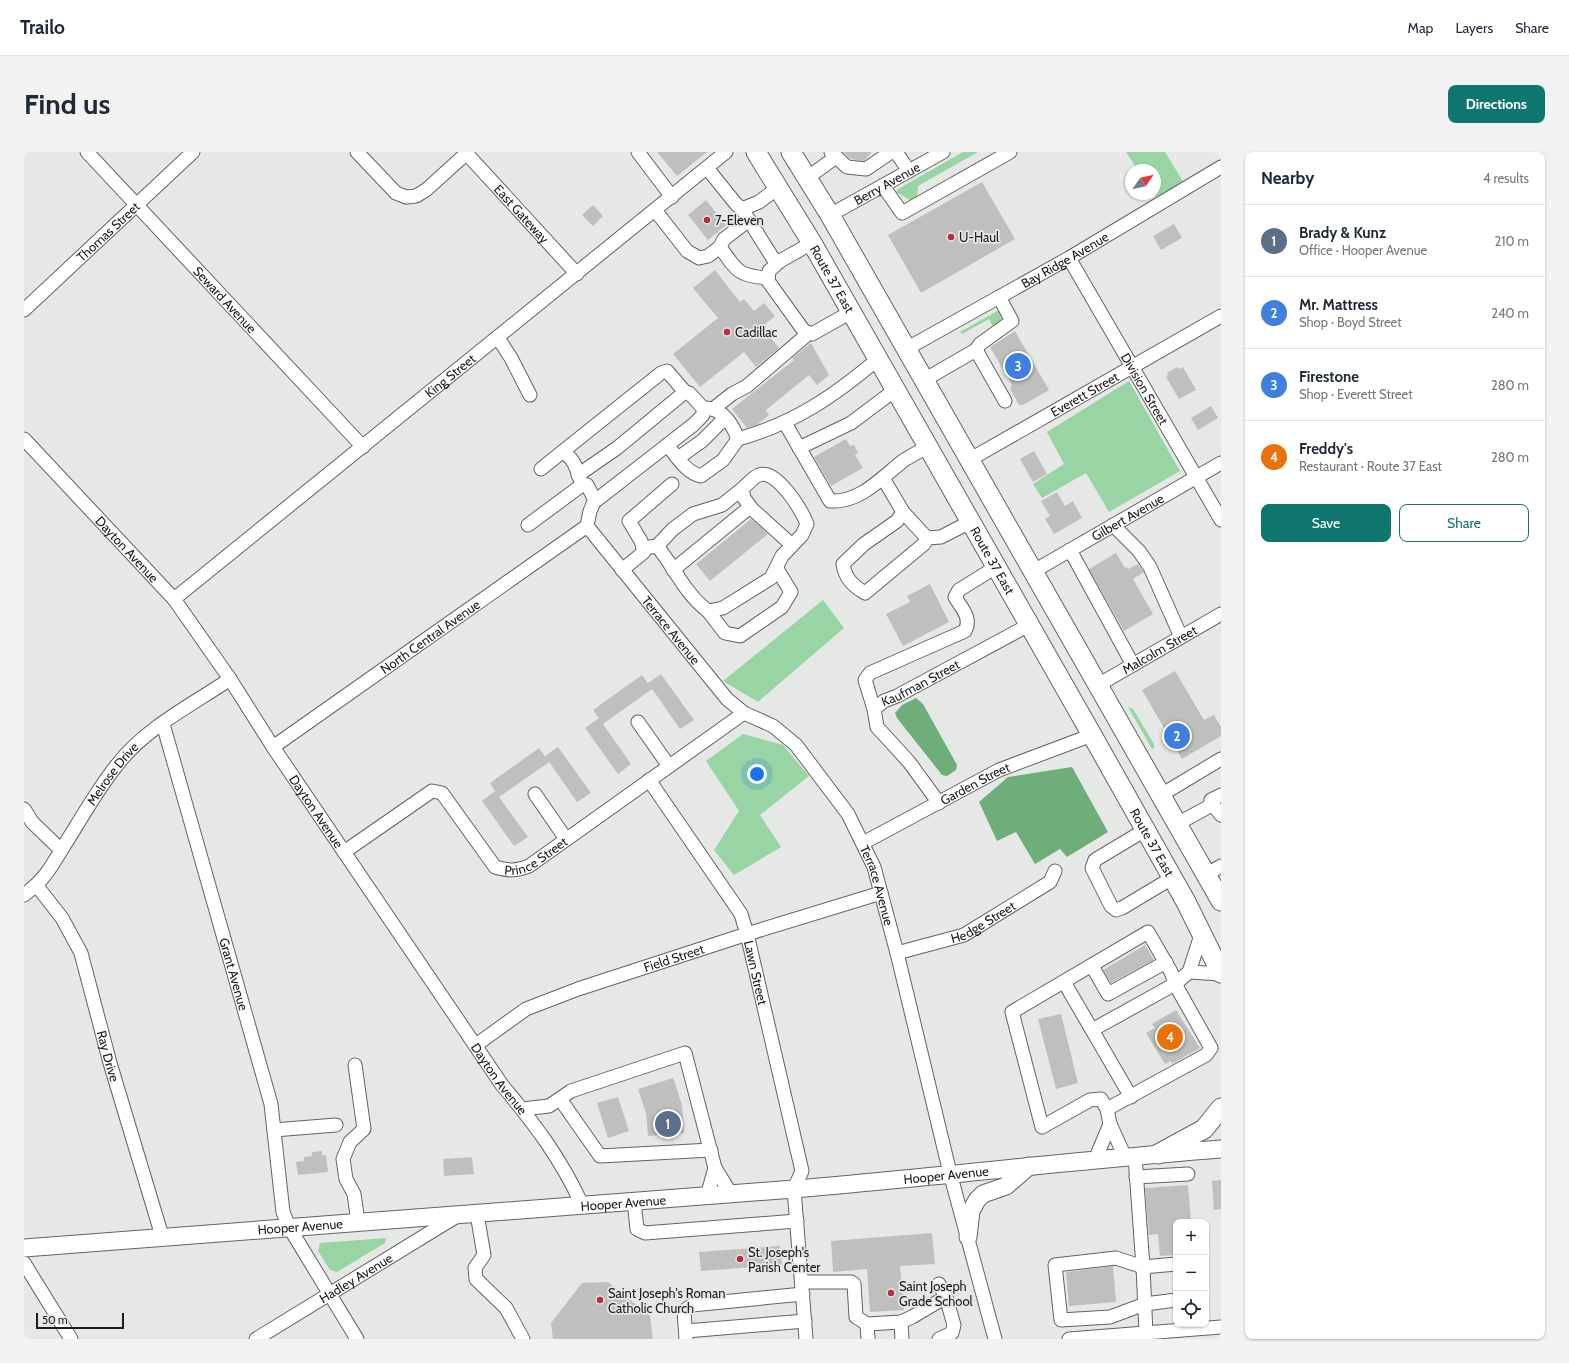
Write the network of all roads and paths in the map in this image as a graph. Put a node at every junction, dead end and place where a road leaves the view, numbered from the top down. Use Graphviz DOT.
graph roads {
  1 [pos="87,152"];
  2 [pos="193,152"];
  3 [pos="357,152"];
  4 [pos="638,152"];
  5 [pos="724,152"];
  6 [pos="756,152"];
  7 [pos="791,152"];
  8 [pos="896,152"];
  9 [pos="944,152"];
  10 [pos="1010,152"];
  11 [pos="468,153"];
  12 [pos="834,154"];
  13 [pos="884,154"];
  14 [pos="1221,167"];
  15 [pos="707,168"];
  16 [pos="866,169"];
  17 [pos="909,171"];
  18 [pos="807,178"];
  19 [pos="779,187"];
  20 [pos="880,187"];
  21 [pos="672,196"];
  22 [pos="137,204"];
  23 [pos="655,210"];
  24 [pos="746,214"];
  25 [pos="830,215"];
  26 [pos="812,243"];
  27 [pos="720,247"];
  28 [pos="1068,258"];
  29 [pos="780,261"];
  30 [pos="577,274"];
  31 [pos="768,278"];
  32 [pos="999,297"];
  33 [pos="24,310"];
  34 [pos="851,312"];
  35 [pos="1221,316"];
  36 [pos="809,333"];
  37 [pos="498,338"];
  38 [pos="906,349"];
  39 [pos="976,350"];
  40 [pos="878,359"];
  41 [pos="1132,367"];
  42 [pos="924,380"];
  43 [pos="895,390"];
  44 [pos="685,392"];
  45 [pos="530,395"];
  46 [pos="1005,401"];
  47 [pos="708,408"];
  48 [pos="725,418"];
  49 [pos="785,423"];
  50 [pos="24,438"];
  51 [pos="738,439"];
  52 [pos="667,445"];
  53 [pos="363,447"];
  54 [pos="927,447"];
  55 [pos="799,448"];
  56 [pos="562,452"];
  57 [pos="678,458"];
  58 [pos="969,460"];
  59 [pos="1221,463"];
  60 [pos="541,469"];
  61 [pos="882,478"];
  62 [pos="1196,478"];
  63 [pos="580,480"];
  64 [pos="672,484"];
  65 [pos="742,489"];
  66 [pos="594,502"];
  67 [pos="750,507"];
  68 [pos="903,512"];
  69 [pos="1221,520"];
  70 [pos="970,522"];
  71 [pos="528,524"];
  72 [pos="1113,525"];
  73 [pos="587,526"];
  74 [pos="927,538"];
  75 [pos="792,545"];
  76 [pos="650,547"];
  77 [pos="1070,550"];
  78 [pos="996,567"];
  79 [pos="777,569"];
  80 [pos="622,570"];
  81 [pos="673,570"];
  82 [pos="1034,571"];
  83 [pos="174,598"];
  84 [pos="708,611"];
  85 [pos="1221,614"];
  86 [pos="1029,625"];
  87 [pos="1181,637"];
  88 [pos="1133,665"];
  89 [pos="230,679"];
  90 [pos="1098,685"];
  91 [pos="874,709"];
  92 [pos="744,712"];
  93 [pos="638,722"];
  94 [pos="163,724"];
  95 [pos="1092,735"];
  96 [pos="273,747"];
  97 [pos="1221,759"];
  98 [pos="669,766"];
  99 [pos="649,780"];
  100 [pos="535,794"];
  101 [pos="1161,795"];
  102 [pos="1221,795"];
  103 [pos="939,803"];
  104 [pos="1216,806"];
  105 [pos="24,809"];
  106 [pos="1221,815"];
  107 [pos="1177,824"];
  108 [pos="1145,830"];
  109 [pos="566,839"];
  110 [pos="863,843"];
  111 [pos="61,850"];
  112 [pos="344,852"];
  113 [pos="1214,870"];
  114 [pos="1055,871"];
  115 [pos="1172,878"];
  116 [pos="37,886"];
  117 [pos="881,893"];
  118 [pos="24,895"];
  119 [pos="1221,901"];
  120 [pos="747,934"];
  121 [pos="1202,936"];
  122 [pos="898,953"];
  123 [pos="1166,962"];
  124 [pos="1092,966"];
  125 [pos="1189,972"];
  126 [pos="1221,973"];
  127 [pos="1064,982"];
  128 [pos="1175,984"];
  129 [pos="1092,1030"];
  130 [pos="476,1045"];
  131 [pos="355,1065"];
  132 [pos="1131,1097"];
  133 [pos="554,1102"];
  134 [pos="1221,1108"];
  135 [pos="522,1109"];
  136 [pos="1107,1109"];
  137 [pos="1110,1124"];
  138 [pos="336,1125"];
  139 [pos="538,1128"];
  140 [pos="274,1130"];
  141 [pos="1221,1149"];
  142 [pos="711,1150"];
  143 [pos="1158,1154"];
  144 [pos="1130,1157"];
  145 [pos="1095,1160"];
  146 [pos="1029,1166"];
  147 [pos="715,1168"];
  148 [pos="950,1173"];
  149 [pos="1188,1174"];
  150 [pos="1136,1177"];
  151 [pos="794,1189"];
  152 [pos="731,1194"];
  153 [pos="707,1196"];
  154 [pos="634,1201"];
  155 [pos="582,1205"];
  156 [pos="477,1214"];
  157 [pos="457,1216"];
  158 [pos="797,1221"];
  159 [pos="358,1222"];
  160 [pos="289,1227"];
  161 [pos="162,1236"];
  162 [pos="968,1237"];
  163 [pos="24,1248"];
  164 [pos="24,1264"];
  165 [pos="1173,1264"];
  166 [pos="1143,1267"];
  167 [pos="939,1284"];
  168 [pos="802,1288"];
  169 [pos="330,1294"];
  170 [pos="946,1297"];
  171 [pos="1173,1300"];
  172 [pos="1145,1304"];
  173 [pos="805,1321"];
  174 [pos="901,1322"];
  175 [pos="867,1324"];
  176 [pos="1221,1327"];
  177 [pos="1146,1333"];
  178 [pos="686,1335"];
  179 [pos="1159,1336"];
  180 [pos="70,1339"];
  181 [pos="256,1339"];
  182 [pos="357,1339"];
  183 [pos="523,1339"];
  184 [pos="806,1339"];
  185 [pos="868,1339"];
  186 [pos="902,1339"];
  187 [pos="939,1339"];
  188 [pos="995,1339"];
  189 [pos="1069,1339"];
  1 -- 22 [label="street, Seward Avenue"];
  2 -- 22 [label="street, Thomas Street"];
  3 -- 11 [label="street"];
  4 -- 21 [label="street"];
  5 -- 15 [label="street, King Street"];
  6 -- 19 [label="highway, Route 37 East"];
  7 -- 18 [label="highway"];
  8 -- 17 [label="street"];
  9 -- 17 [label="street, Berry Avenue"];
  10 -- 20 [label="street"];
  11 -- 30 [label="street, East Gateway"];
  12 -- 16 [label="street"];
  12 -- 18 [label="street"];
  13 -- 16 [label="street"];
  14 -- 28 [label="street, Bay Ridge Avenue"];
  15 -- 21 [label="street, King Street"];
  15 -- 24 [label="street"];
  16 -- 20 [label="street"];
  17 -- 20 [label="street, Berry Avenue"];
  18 -- 25 [label="highway"];
  19 -- 24 [label="street"];
  19 -- 26 [label="highway, Route 37 East"];
  20 -- 25 [label="street, Berry Avenue"];
  21 -- 23 [label="street, King Street"];
  22 -- 33 [label="street, Thomas Street"];
  22 -- 53 [label="street, Seward Avenue"];
  23 -- 27 [label="street"];
  23 -- 30 [label="street, King Street"];
  24 -- 27 [label="street"];
  24 -- 29 [label="street"];
  25 -- 38 [label="highway"];
  26 -- 29 [label="street"];
  26 -- 34 [label="highway, Route 37 East"];
  27 -- 31 [label="street"];
  28 -- 32 [label="street, Bay Ridge Avenue"];
  28 -- 41 [label="street, Division Street"];
  29 -- 31 [label="street"];
  30 -- 37 [label="street, King Street"];
  31 -- 36 [label="street"];
  32 -- 38 [label="street, Bay Ridge Avenue"];
  32 -- 39 [label="street"];
  34 -- 36 [label="street"];
  34 -- 40 [label="highway, Route 37 East"];
  35 -- 41 [label="street, Everett Street"];
  36 -- 47 [label="street"];
  37 -- 45 [label="street"];
  37 -- 53 [label="street, King Street"];
  38 -- 42 [label="highway"];
  39 -- 42 [label="street"];
  39 -- 46 [label="street"];
  40 -- 43 [label="highway, Route 37 East"];
  40 -- 49 [label="street"];
  41 -- 58 [label="street, Everett Street"];
  41 -- 62 [label="street, Division Street"];
  42 -- 58 [label="highway"];
  43 -- 54 [label="highway, Route 37 East"];
  43 -- 55 [label="street"];
  44 -- 47 [label="street"];
  44 -- 56 [label="street"];
  44 -- 63 [label="street"];
  47 -- 48 [label="street"];
  47 -- 52 [label="street"];
  48 -- 51 [label="street"];
  48 -- 57 [label="street"];
  49 -- 51 [label="street"];
  49 -- 55 [label="street"];
  50 -- 83 [label="street, Dayton Avenue"];
  51 -- 57 [label="street"];
  52 -- 57 [label="street"];
  52 -- 66 [label="street"];
  53 -- 83 [label="street, King Street"];
  54 -- 61 [label="street"];
  54 -- 70 [label="highway, Route 37 East"];
  55 -- 61 [label="street"];
  56 -- 60 [label="street"];
  56 -- 63 [label="street"];
  58 -- 82 [label="highway"];
  59 -- 62 [label="street, Gilbert Avenue"];
  61 -- 68 [label="street"];
  62 -- 69 [label="street, Division Street"];
  62 -- 72 [label="street, Gilbert Avenue"];
  63 -- 66 [label="street"];
  63 -- 71 [label="street"];
  64 -- 76 [label="street"];
  65 -- 67 [label="street"];
  65 -- 75 [label="street"];
  65 -- 76 [label="street"];
  66 -- 73 [label="street"];
  67 -- 75 [label="street"];
  67 -- 81 [label="street"];
  68 -- 74 [label="street"];
  68 -- 74 [label="street"];
  70 -- 74 [label="street"];
  70 -- 78 [label="highway, Route 37 East"];
  72 -- 77 [label="street, Gilbert Avenue"];
  72 -- 87 [label="street"];
  73 -- 80 [label="street, Terrace Avenue"];
  73 -- 96 [label="street, North Central Avenue"];
  75 -- 79 [label="street"];
  76 -- 80 [label="street"];
  76 -- 81 [label="street"];
  77 -- 82 [label="street, Gilbert Avenue"];
  77 -- 88 [label="street"];
  78 -- 86 [label="highway, Route 37 East"];
  78 -- 91 [label="street"];
  79 -- 84 [label="street"];
  79 -- 84 [label="street"];
  80 -- 92 [label="street, Terrace Avenue"];
  81 -- 84 [label="street"];
  82 -- 90 [label="highway"];
  83 -- 89 [label="street, Dayton Avenue"];
  85 -- 87 [label="street, Malcolm Street"];
  86 -- 91 [label="street, Kaufman Street"];
  86 -- 95 [label="highway, Route 37 East"];
  87 -- 88 [label="street, Malcolm Street"];
  88 -- 90 [label="street, Malcolm Street"];
  89 -- 94 [label="street, Melrose Drive"];
  89 -- 96 [label="street, Dayton Avenue"];
  90 -- 101 [label="highway"];
  91 -- 103 [label="street, Kaufman Street"];
  92 -- 98 [label="street, Prince Street"];
  92 -- 110 [label="street, Terrace Avenue"];
  93 -- 98 [label="street"];
  94 -- 111 [label="street, Melrose Drive"];
  94 -- 140 [label="street, Grant Avenue"];
  95 -- 103 [label="street, Garden Street"];
  95 -- 108 [label="highway, Route 37 East"];
  96 -- 112 [label="street, Dayton Avenue"];
  97 -- 101 [label="street"];
  98 -- 99 [label="street, Prince Street"];
  99 -- 109 [label="street, Prince Street"];
  99 -- 120 [label="street, Lawn Street"];
  100 -- 109 [label="street"];
  101 -- 107 [label="highway"];
  102 -- 104 [label="street"];
  103 -- 110 [label="street, Garden Street"];
  104 -- 106 [label="street"];
  104 -- 107 [label="street"];
  105 -- 111 [label="street"];
  107 -- 113 [label="highway"];
  108 -- 115 [label="highway, Route 37 East"];
  108 -- 115 [label="street"];
  109 -- 112 [label="street, Prince Street"];
  110 -- 117 [label="street, Terrace Avenue"];
  111 -- 116 [label="street, Melrose Drive"];
  112 -- 130 [label="street, Dayton Avenue"];
  113 -- 119 [label="highway"];
  114 -- 122 [label="street, Hedge Street"];
  115 -- 121 [label="highway, Route 37 East"];
  116 -- 118 [label="street, Melrose Drive"];
  116 -- 161 [label="street, Ray Drive"];
  117 -- 120 [label="street, Field Street"];
  117 -- 122 [label="street, Terrace Avenue"];
  120 -- 130 [label="street, Field Street"];
  120 -- 151 [label="street, Lawn Street"];
  121 -- 125 [label="street"];
  121 -- 126 [label="highway, Route 37 East"];
  122 -- 148 [label="street, Terrace Avenue"];
  123 -- 124 [label="street"];
  123 -- 124 [label="street"];
  123 -- 128 [label="street"];
  124 -- 127 [label="street"];
  125 -- 126 [label="street"];
  125 -- 128 [label="street"];
  127 -- 129 [label="street"];
  127 -- 136 [label="street"];
  128 -- 129 [label="street"];
  128 -- 132 [label="street"];
  129 -- 132 [label="street"];
  130 -- 135 [label="street, Dayton Avenue"];
  131 -- 159 [label="street"];
  132 -- 136 [label="street"];
  133 -- 135 [label="street"];
  133 -- 139 [label="street"];
  133 -- 142 [label="street"];
  133 -- 142 [label="street"];
  134 -- 143 [label="highway"];
  135 -- 139 [label="street, Dayton Avenue"];
  136 -- 137 [label="street"];
  137 -- 144 [label="street"];
  137 -- 145 [label="street"];
  138 -- 140 [label="street"];
  139 -- 155 [label="street, Dayton Avenue"];
  140 -- 160 [label="street, Grant Avenue"];
  141 -- 143 [label="main road, Hooper Avenue"];
  142 -- 147 [label="street"];
  143 -- 144 [label="main road, Hooper Avenue"];
  144 -- 145 [label="main road, Hooper Avenue"];
  144 -- 150 [label="street"];
  145 -- 146 [label="main road, Hooper Avenue"];
  146 -- 148 [label="main road, Hooper Avenue"];
  146 -- 162 [label="main road"];
  147 -- 152 [label="street"];
  147 -- 153 [label="street"];
  148 -- 151 [label="main road, Hooper Avenue"];
  148 -- 162 [label="street, Terrace Avenue"];
  149 -- 150 [label="street"];
  150 -- 166 [label="street"];
  151 -- 152 [label="main road, Hooper Avenue"];
  151 -- 158 [label="street"];
  152 -- 153 [label="main road, Hooper Avenue"];
  153 -- 154 [label="main road, Hooper Avenue"];
  154 -- 155 [label="main road, Hooper Avenue"];
  154 -- 158 [label="street"];
  155 -- 156 [label="main road, Hooper Avenue"];
  156 -- 157 [label="main road, Hooper Avenue"];
  156 -- 183 [label="street"];
  157 -- 159 [label="main road, Hooper Avenue"];
  157 -- 169 [label="street, Hadley Avenue"];
  158 -- 168 [label="street"];
  159 -- 160 [label="main road, Hooper Avenue"];
  160 -- 161 [label="main road, Hooper Avenue"];
  160 -- 169 [label="street, Grant Avenue"];
  161 -- 163 [label="main road, Hooper Avenue"];
  162 -- 188 [label="street, Terrace Avenue"];
  164 -- 180 [label="street"];
  165 -- 166 [label="street"];
  166 -- 172 [label="street"];
  166 -- 172 [label="street"];
  167 -- 170 [label="street"];
  168 -- 173 [label="street"];
  168 -- 175 [label="street"];
  168 -- 178 [label="street"];
  169 -- 181 [label="street, Hadley Avenue"];
  169 -- 182 [label="street, Grant Avenue"];
  170 -- 174 [label="street"];
  170 -- 187 [label="street"];
  171 -- 172 [label="street"];
  172 -- 177 [label="street"];
  173 -- 178 [label="street"];
  173 -- 184 [label="street"];
  174 -- 175 [label="street"];
  174 -- 186 [label="street"];
  175 -- 185 [label="street"];
  176 -- 179 [label="street"];
  177 -- 179 [label="street"];
  177 -- 189 [label="street"];
}
